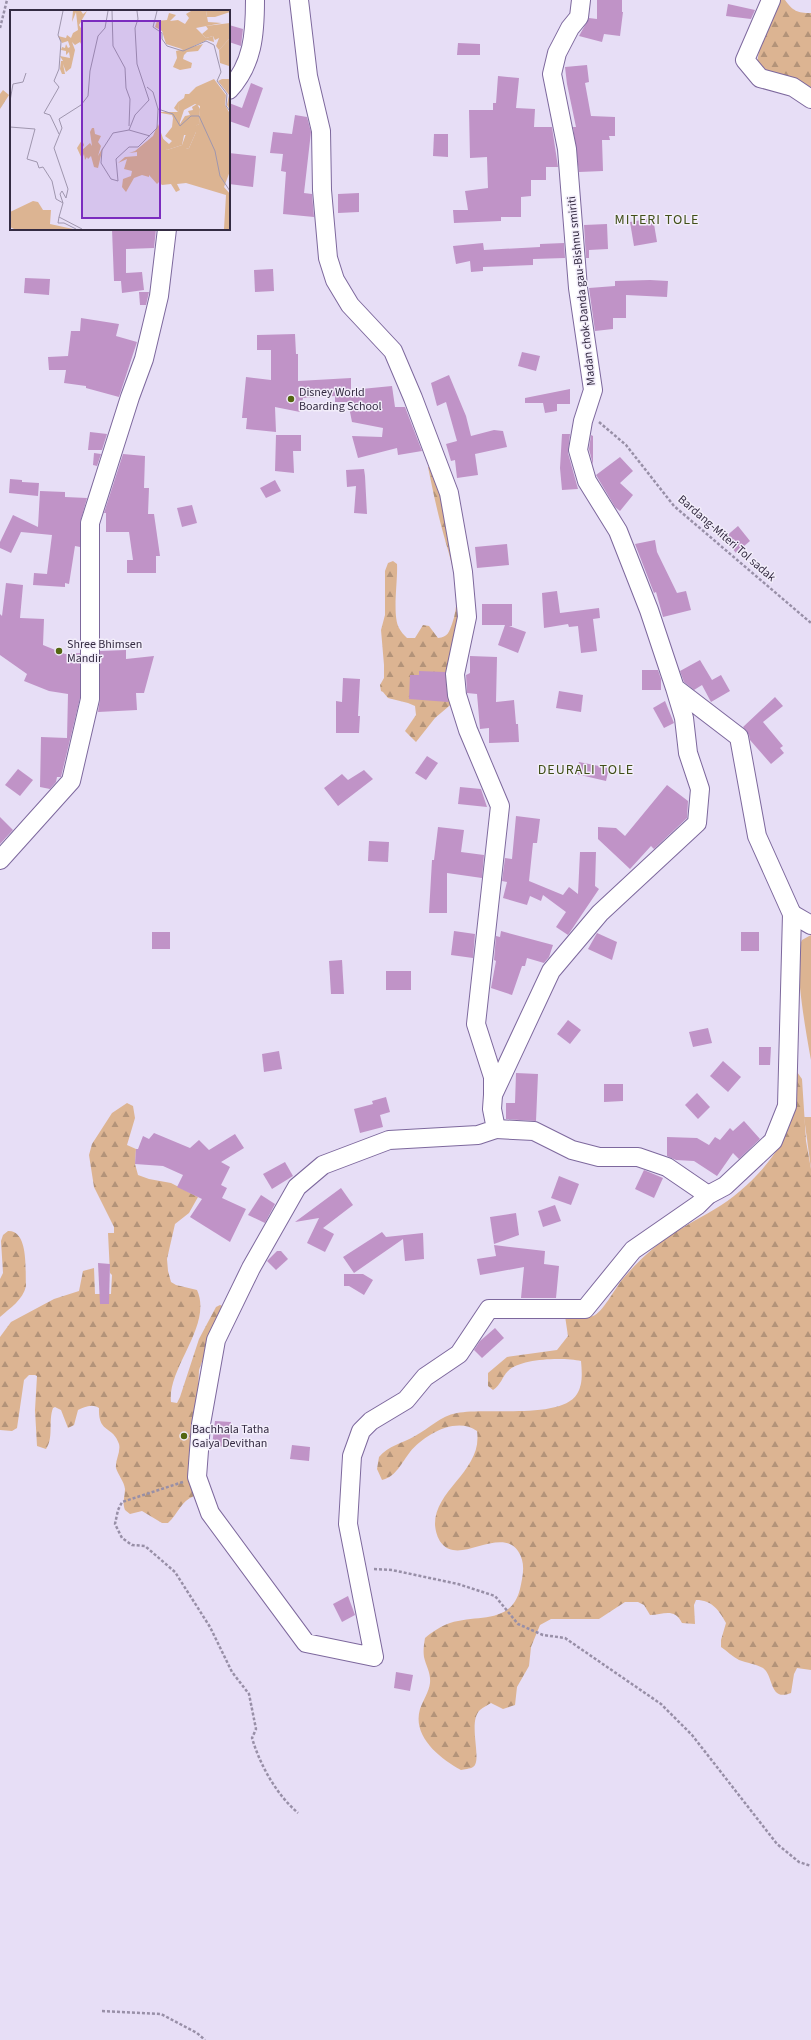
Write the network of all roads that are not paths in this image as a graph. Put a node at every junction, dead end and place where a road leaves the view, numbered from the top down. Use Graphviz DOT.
graph roads {
  1 [pos="255,0"];
  2 [pos="299,0"];
  3 [pos="581,0"];
  4 [pos="771,0"];
  5 [pos="230,89"];
  6 [pos="811,99"];
  7 [pos="166,230"];
  8 [pos="675,688"];
  9 [pos="0,860"];
  10 [pos="792,914"];
  11 [pos="811,926"];
  12 [pos="493,1096"];
  13 [pos="496,1129"];
  14 [pos="708,1195"];
  1 -- 5 [label="street"];
  2 -- 12 [label="street"];
  3 -- 8 [label="street, Madan chok-Danda gau-Bishnu smiriti"];
  4 -- 6 [label="street"];
  7 -- 9 [label="street"];
  8 -- 10 [label="street"];
  8 -- 12 [label="street, Madan chok-Danda gau-Bishnu smiriti"];
  10 -- 11 [label="street"];
  10 -- 14 [label="street"];
  12 -- 13 [label="street"];
  13 -- 14 [label="street"];
  13 -- 14 [label="street"];
}
